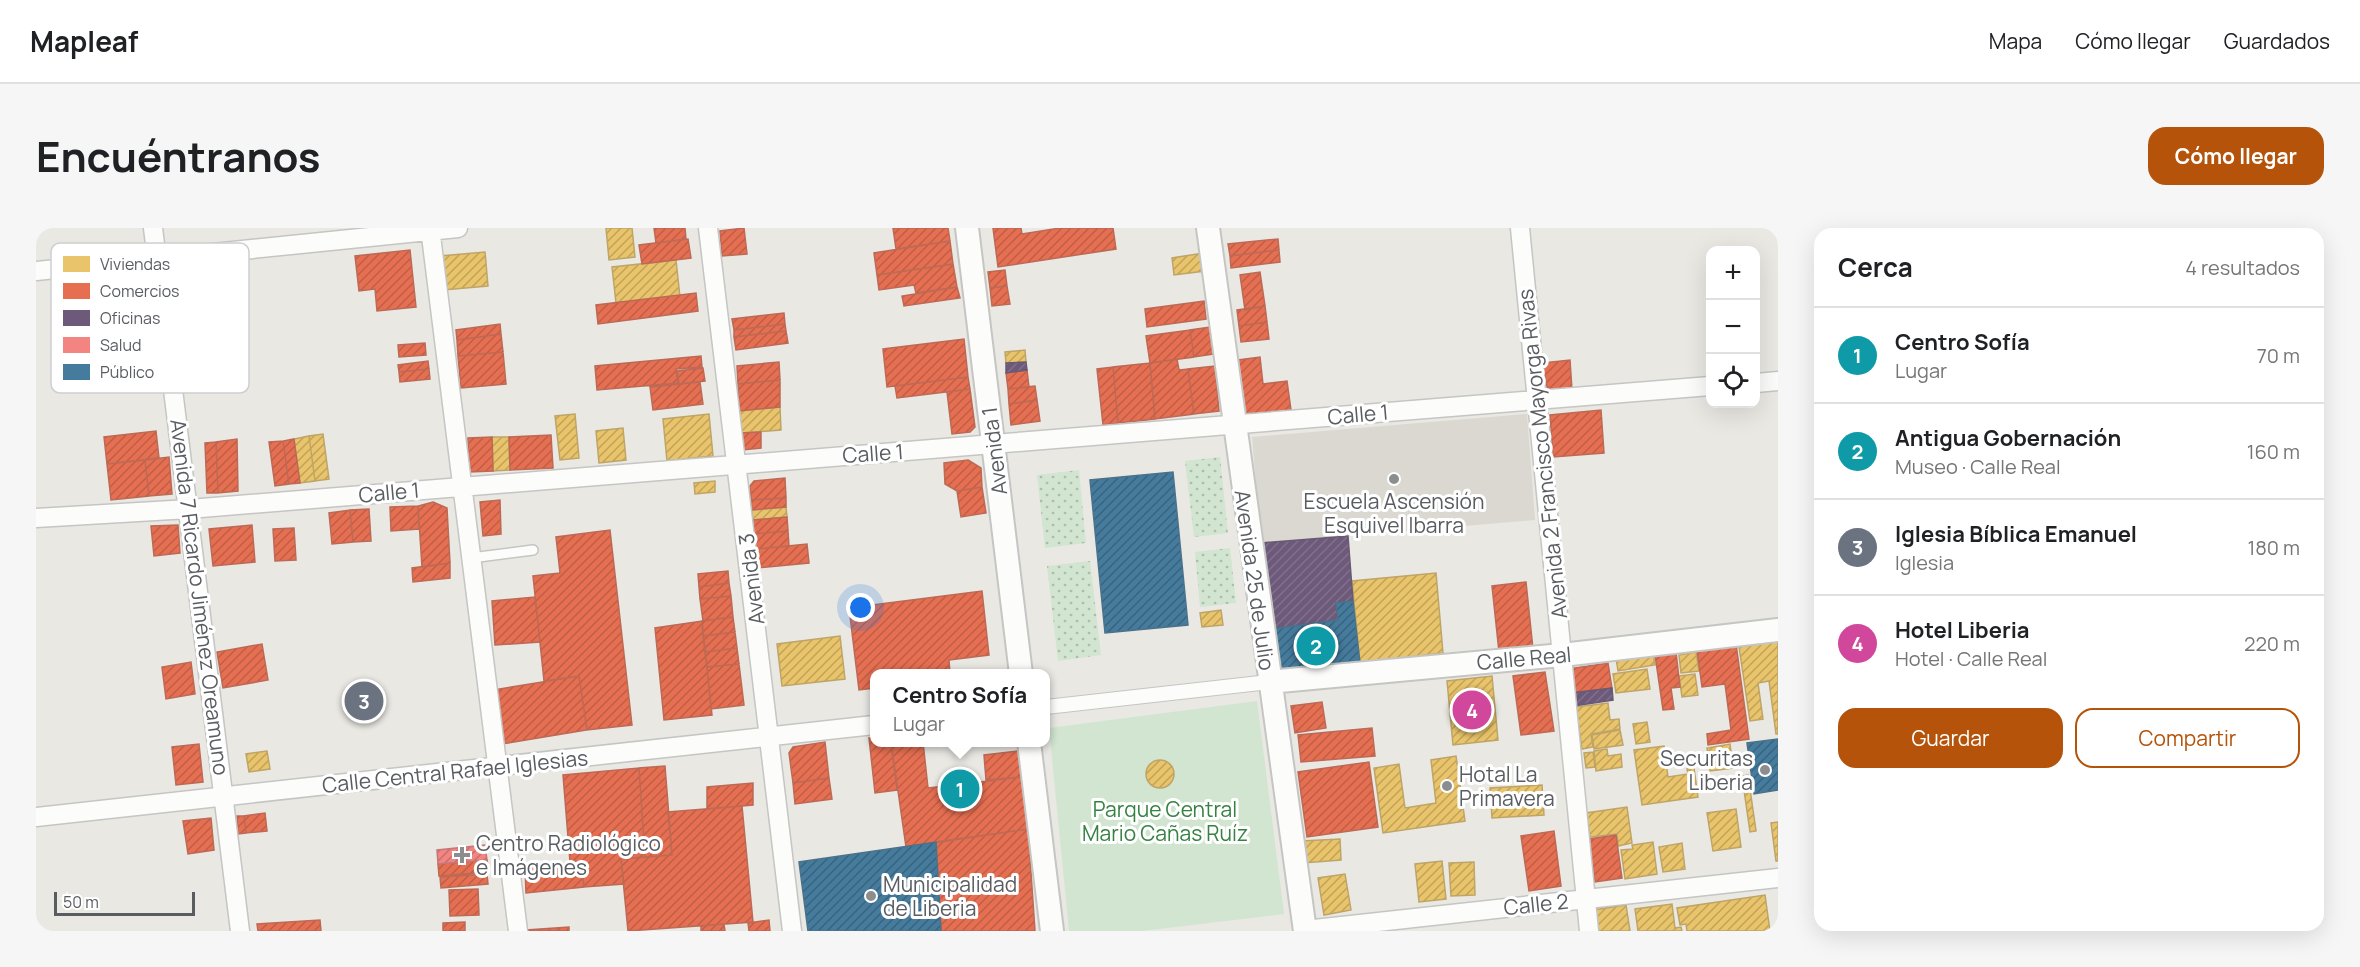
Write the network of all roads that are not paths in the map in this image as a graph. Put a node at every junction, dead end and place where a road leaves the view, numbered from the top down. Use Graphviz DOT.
graph roads {
  1 [pos="153,228"];
  2 [pos="458,228"];
  3 [pos="708,228"];
  4 [pos="967,228"];
  5 [pos="1208,228"];
  6 [pos="1520,228"];
  7 [pos="430,230"];
  8 [pos="155,243"];
  9 [pos="249,247"];
  10 [pos="51,269"];
  11 [pos="36,271"];
  12 [pos="1778,381"];
  13 [pos="1760,383"];
  14 [pos="1706,386"];
  15 [pos="174,393"];
  16 [pos="1537,400"];
  17 [pos="1234,424"];
  18 [pos="993,444"];
  19 [pos="737,464"];
  20 [pos="462,486"];
  21 [pos="189,509"];
  22 [pos="36,518"];
  23 [pos="533,550"];
  24 [pos="471,558"];
  25 [pos="1778,630"];
  26 [pos="1562,655"];
  27 [pos="1020,669"];
  28 [pos="1269,682"];
  29 [pos="1050,707"];
  30 [pos="870,725"];
  31 [pos="769,735"];
  32 [pos="1030,747"];
  33 [pos="497,767"];
  34 [pos="225,797"];
  35 [pos="36,817"];
  36 [pos="1778,878"];
  37 [pos="1586,899"];
  38 [pos="240,931"];
  39 [pos="518,931"];
  40 [pos="792,931"];
  41 [pos="1052,931"];
  42 [pos="1301,931"];
  43 [pos="1588,931"];
  1 -- 8 [label="street, Avenida 7 Ricardo Jiménez Oreamuno"];
  2 -- 7 [label="street"];
  3 -- 19 [label="street, Avenida 3"];
  4 -- 18 [label="street, Avenida 1"];
  5 -- 17 [label="street, Avenida 25 de Julio"];
  6 -- 16 [label="street, Avenida 2 Francisco Mayorga Rivas"];
  7 -- 9 [label="street"];
  7 -- 20 [label="street"];
  10 -- 11 [label="street"];
  12 -- 13 [label="street"];
  14 -- 16 [label="street, Calle 1"];
  15 -- 21 [label="street, Avenida 7 Ricardo Jiménez Oreamuno"];
  16 -- 17 [label="street, Calle 1"];
  16 -- 26 [label="street, Avenida 2 Francisco Mayorga Rivas"];
  17 -- 18 [label="street, Calle 1"];
  17 -- 28 [label="street, Avenida 25 de Julio"];
  18 -- 19 [label="street, Calle 1"];
  18 -- 27 [label="street, Avenida 1"];
  19 -- 20 [label="street, Calle 1"];
  19 -- 31 [label="street, Avenida 3"];
  20 -- 21 [label="street, Calle 1"];
  20 -- 24 [label="street"];
  21 -- 22 [label="street, Calle 1"];
  21 -- 34 [label="street, Avenida 7 Ricardo Jiménez Oreamuno"];
  23 -- 24 [label="lane"];
  24 -- 33 [label="street"];
  25 -- 26 [label="street, Calle Real"];
  26 -- 28 [label="street, Calle Real"];
  26 -- 37 [label="street, Avenida 2 Francisco Mayorga Rivas"];
  28 -- 29 [label="street"];
  28 -- 42 [label="street, Avenida 25 de Julio"];
  30 -- 31 [label="street, Calle Central Rafael Iglesias"];
  31 -- 33 [label="street, Calle Central Rafael Iglesias"];
  31 -- 40 [label="street, Avenida 3"];
  32 -- 41 [label="street"];
  33 -- 34 [label="street, Calle Central Rafael Iglesias"];
  33 -- 39 [label="street"];
  34 -- 35 [label="street, Calle Central Rafael Iglesias"];
  34 -- 38 [label="street, Avenida 7 Ricardo Jiménez Oreamuno"];
  36 -- 37 [label="street, Calle 2"];
  37 -- 42 [label="street, Calle 2"];
  37 -- 43 [label="street, Avenida 2 Francisco Mayorga Rivas"];
}
